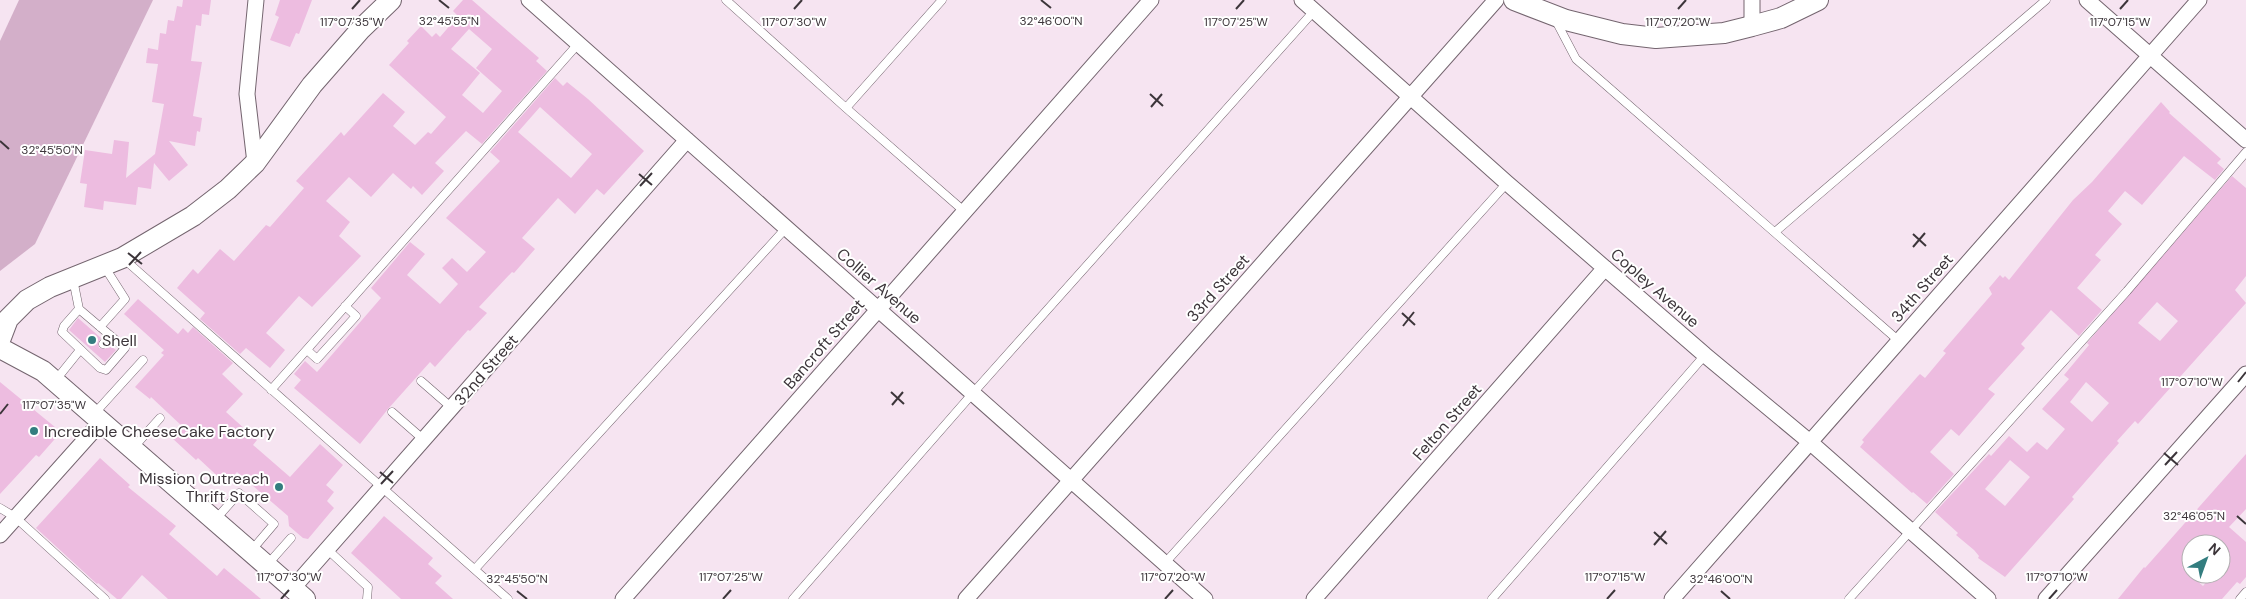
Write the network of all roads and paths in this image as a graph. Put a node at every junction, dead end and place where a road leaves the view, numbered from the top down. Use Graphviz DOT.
graph roads {
  1 [pos="256,0"];
  2 [pos="391,0"];
  3 [pos="529,0"];
  4 [pos="726,0"];
  5 [pos="942,0"];
  6 [pos="1151,0"];
  7 [pos="1302,0"];
  8 [pos="1496,0"];
  9 [pos="1514,0"];
  10 [pos="1752,0"];
  11 [pos="1818,0"];
  12 [pos="2046,0"];
  13 [pos="2087,0"];
  14 [pos="2199,0"];
  15 [pos="1314,11"];
  16 [pos="1554,17"];
  17 [pos="1752,26"];
  18 [pos="578,44"];
  19 [pos="2151,56"];
  20 [pos="1411,98"];
  21 [pos="846,108"];
  22 [pos="687,140"];
  23 [pos="2246,140"];
  24 [pos="2246,152"];
  25 [pos="255,163"];
  26 [pos="1507,183"];
  27 [pos="965,212"];
  28 [pos="786,228"];
  29 [pos="1775,232"];
  30 [pos="113,262"];
  31 [pos="1605,268"];
  32 [pos="72,279"];
  33 [pos="345,306"];
  34 [pos="79,309"];
  35 [pos="878,309"];
  36 [pos="93,321"];
  37 [pos="100,327"];
  38 [pos="86,328"];
  39 [pos="110,336"];
  40 [pos="0,340"];
  41 [pos="1899,341"];
  42 [pos="103,344"];
  43 [pos="0,348"];
  44 [pos="80,350"];
  45 [pos="307,350"];
  46 [pos="1705,355"];
  47 [pos="143,360"];
  48 [pos="2246,374"];
  49 [pos="55,381"];
  50 [pos="421,381"];
  51 [pos="271,390"];
  52 [pos="973,393"];
  53 [pos="452,408"];
  54 [pos="392,412"];
  55 [pos="98,417"];
  56 [pos="160,418"];
  57 [pos="424,440"];
  58 [pos="1811,443"];
  59 [pos="133,448"];
  60 [pos="1070,479"];
  61 [pos="383,488"];
  62 [pos="0,508"];
  63 [pos="15,518"];
  64 [pos="215,520"];
  65 [pos="1909,530"];
  66 [pos="0,534"];
  67 [pos="292,538"];
  68 [pos="328,550"];
  69 [pos="251,551"];
  70 [pos="1165,563"];
  71 [pos="267,566"];
  72 [pos="475,569"];
  73 [pos="2246,592"];
  74 [pos="294,595"];
  75 [pos="105,599"];
  76 [pos="367,599"];
  77 [pos="508,599"];
  78 [pos="623,599"];
  79 [pos="793,599"];
  80 [pos="966,599"];
  81 [pos="1205,599"];
  82 [pos="1314,599"];
  83 [pos="1492,599"];
  84 [pos="1672,599"];
  85 [pos="1849,599"];
  86 [pos="1988,599"];
  87 [pos="2046,599"];
  88 [pos="2240,599"];
  1 -- 25 [label="street"];
  2 -- 25 [label="street"];
  3 -- 18 [label="street, Collier Avenue"];
  4 -- 21 [label="lane"];
  5 -- 21 [label="lane"];
  6 -- 27 [label="street, Bancroft Street"];
  7 -- 15 [label="street, Copley Avenue"];
  8 -- 20 [label="street, 33rd Street"];
  9 -- 16 [label="street"];
  10 -- 17 [label="street"];
  11 -- 17 [label="street"];
  12 -- 29 [label="lane"];
  13 -- 19 [label="street"];
  14 -- 19 [label="street, 34th Street"];
  15 -- 20 [label="street, Copley Avenue"];
  15 -- 52 [label="lane"];
  16 -- 17 [label="street"];
  16 -- 29 [label="lane"];
  18 -- 22 [label="street, Collier Avenue"];
  18 -- 33 [label="lane"];
  19 -- 23 [label="street"];
  19 -- 41 [label="street, 34th Street"];
  20 -- 26 [label="street, Copley Avenue"];
  20 -- 60 [label="street, 33rd Street"];
  21 -- 27 [label="lane"];
  22 -- 28 [label="street, Collier Avenue"];
  22 -- 53 [label="street, 32nd Street"];
  24 -- 65 [label="lane"];
  25 -- 30 [label="street"];
  26 -- 31 [label="street, Copley Avenue"];
  26 -- 70 [label="lane"];
  27 -- 35 [label="street, Bancroft Street"];
  28 -- 35 [label="street, Collier Avenue"];
  28 -- 72 [label="lane"];
  29 -- 41 [label="lane"];
  30 -- 32 [label="street"];
  30 -- 37 [label="lane"];
  30 -- 51 [label="lane"];
  31 -- 46 [label="street, Copley Avenue"];
  31 -- 82 [label="street, Felton Street"];
  32 -- 34 [label="lane"];
  32 -- 40 [label="street"];
  33 -- 45 [label="lane"];
  33 -- 45 [label="lane"];
  34 -- 36 [label="lane"];
  34 -- 44 [label="lane"];
  35 -- 52 [label="street, Collier Avenue"];
  35 -- 78 [label="street, Bancroft Street"];
  36 -- 37 [label="lane"];
  36 -- 38 [label="lane"];
  37 -- 39 [label="lane"];
  39 -- 42 [label="lane"];
  39 -- 44 [label="lane"];
  41 -- 58 [label="street, 34th Street"];
  43 -- 49 [label="street"];
  44 -- 49 [label="lane"];
  45 -- 51 [label="lane"];
  46 -- 58 [label="street, Copley Avenue"];
  46 -- 83 [label="lane"];
  47 -- 55 [label="lane"];
  48 -- 87 [label="street"];
  49 -- 55 [label="street"];
  50 -- 53 [label="lane"];
  51 -- 61 [label="lane"];
  52 -- 60 [label="street, Collier Avenue"];
  52 -- 79 [label="lane"];
  53 -- 57 [label="street, 32nd Street"];
  54 -- 57 [label="lane"];
  55 -- 59 [label="street"];
  55 -- 63 [label="street"];
  56 -- 59 [label="lane"];
  57 -- 61 [label="street, 32nd Street"];
  58 -- 65 [label="street, Copley Avenue"];
  58 -- 84 [label="street, 34th Street"];
  59 -- 64 [label="street"];
  60 -- 70 [label="street, Collier Avenue"];
  60 -- 80 [label="street, 33rd Street"];
  61 -- 68 [label="street, 32nd Street"];
  61 -- 72 [label="lane"];
  62 -- 63 [label="lane"];
  63 -- 66 [label="street"];
  63 -- 75 [label="lane"];
  64 -- 69 [label="street"];
  64 -- 69 [label="lane"];
  65 -- 85 [label="lane"];
  65 -- 86 [label="street, Copley Avenue"];
  67 -- 71 [label="lane"];
  68 -- 74 [label="street, 32nd Street"];
  68 -- 76 [label="lane"];
  69 -- 71 [label="street"];
  70 -- 81 [label="street, Collier Avenue"];
  71 -- 74 [label="street"];
  72 -- 77 [label="lane"];
  73 -- 88 [label="lane"];
}
